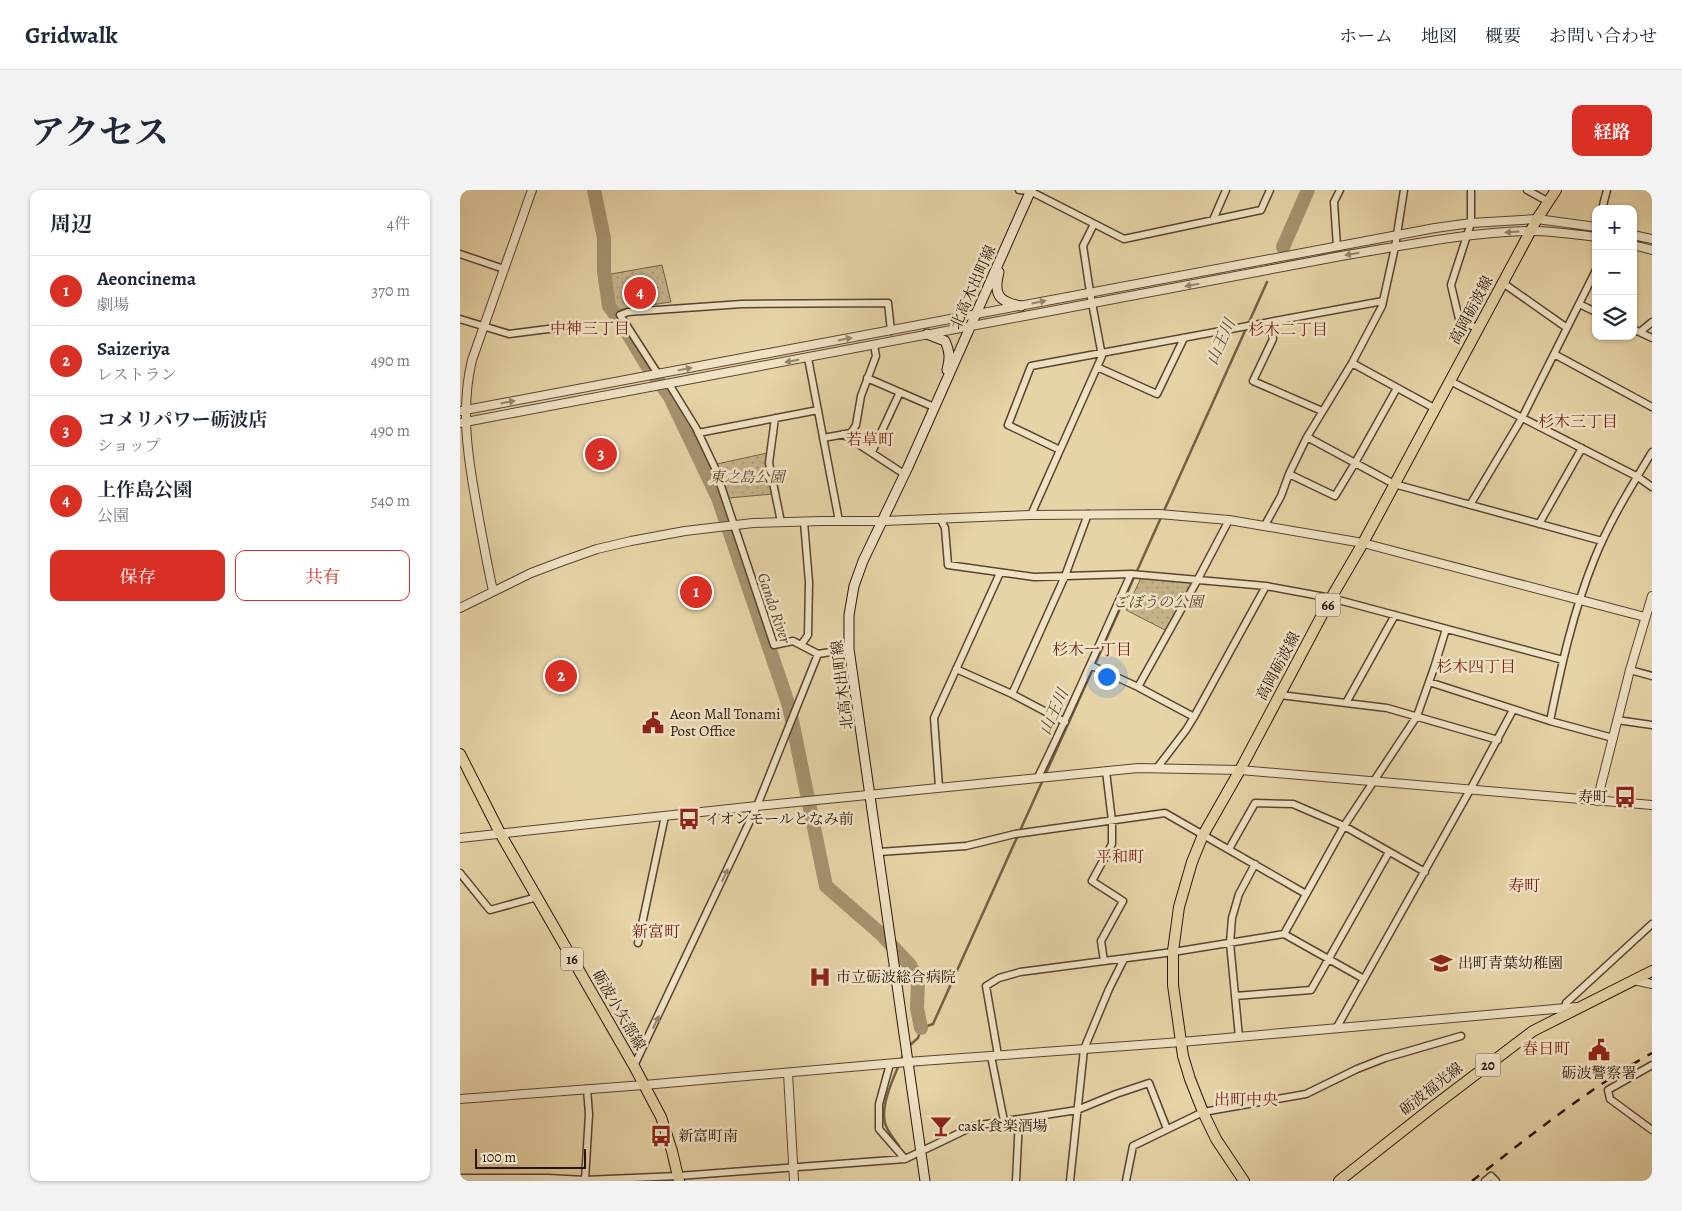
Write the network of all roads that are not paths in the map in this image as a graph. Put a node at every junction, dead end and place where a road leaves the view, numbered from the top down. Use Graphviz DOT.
graph roads {
  1 [pos="532,190"];
  2 [pos="1019,190"];
  3 [pos="1226,190"];
  4 [pos="1270,190"];
  5 [pos="1340,190"];
  6 [pos="1404,190"];
  7 [pos="1471,190"];
  8 [pos="1527,190"];
  9 [pos="1556,190"];
  10 [pos="1607,190"];
  11 [pos="1030,191"];
  12 [pos="1548,202"];
  13 [pos="1603,205"];
  14 [pos="1537,219"];
  15 [pos="1213,220"];
  16 [pos="1471,223"];
  17 [pos="1094,224"];
  18 [pos="1592,226"];
  19 [pos="1531,231"];
  20 [pos="1397,235"];
  21 [pos="1467,235"];
  22 [pos="1592,236"];
  23 [pos="1637,236"];
  24 [pos="1652,239"];
  25 [pos="1006,246"];
  26 [pos="1637,246"];
  27 [pos="1337,247"];
  28 [pos="1395,247"];
  29 [pos="1652,250"];
  30 [pos="460,254"];
  31 [pos="504,269"];
  32 [pos="1592,278"];
  33 [pos="1503,284"];
  34 [pos="1090,292"];
  35 [pos="1383,301"];
  36 [pos="1092,302"];
  37 [pos="1579,304"];
  38 [pos="1021,306"];
  39 [pos="1592,310"];
  40 [pos="976,314"];
  41 [pos="460,319"];
  42 [pos="1271,322"];
  43 [pos="1652,322"];
  44 [pos="971,326"];
  45 [pos="484,327"];
  46 [pos="556,328"];
  47 [pos="1567,328"];
  48 [pos="1478,329"];
  49 [pos="891,330"];
  50 [pos="1637,331"];
  51 [pos="1640,332"];
  52 [pos="927,334"];
  53 [pos="1184,338"];
  54 [pos="1652,338"];
  55 [pos="874,345"];
  56 [pos="1102,353"];
  57 [pos="1554,354"];
  58 [pos="808,358"];
  59 [pos="1352,362"];
  60 [pos="1097,367"];
  61 [pos="658,374"];
  62 [pos="867,378"];
  63 [pos="1450,381"];
  64 [pos="669,384"];
  65 [pos="1397,388"];
  66 [pos="900,392"];
  67 [pos="940,394"];
  68 [pos="934,407"];
  69 [pos="1652,407"];
  70 [pos="1434,408"];
  71 [pos="818,410"];
  72 [pos="463,411"];
  73 [pos="1322,411"];
  74 [pos="775,418"];
  75 [pos="1522,418"];
  76 [pos="462,422"];
  77 [pos="698,433"];
  78 [pos="843,434"];
  79 [pos="1307,437"];
  80 [pos="823,438"];
  81 [pos="1582,448"];
  82 [pos="1060,450"];
  83 [pos="872,452"];
  84 [pos="1652,452"];
  85 [pos="1355,463"];
  86 [pos="904,474"];
  87 [pos="1289,474"];
  88 [pos="1638,477"];
  89 [pos="1394,484"];
  90 [pos="1652,487"];
  91 [pos="1470,505"];
  92 [pos="1088,514"];
  93 [pos="1031,515"];
  94 [pos="940,518"];
  95 [pos="1229,520"];
  96 [pos="839,521"];
  97 [pos="883,521"];
  98 [pos="780,522"];
  99 [pos="804,522"];
  100 [pos="1540,524"];
  101 [pos="734,525"];
  102 [pos="1264,525"];
  103 [pos="1602,541"];
  104 [pos="1363,543"];
  105 [pos="1000,573"];
  106 [pos="1131,574"];
  107 [pos="1065,576"];
  108 [pos="1198,579"];
  109 [pos="1266,586"];
  110 [pos="493,591"];
  111 [pos="1652,596"];
  112 [pos="1331,598"];
  113 [pos="1580,599"];
  114 [pos="460,608"];
  115 [pos="1395,615"];
  116 [pos="1644,617"];
  117 [pos="1446,629"];
  118 [pos="801,646"];
  119 [pos="849,649"];
  120 [pos="818,654"];
  121 [pos="1563,660"];
  122 [pos="1090,665"];
  123 [pos="956,669"];
  124 [pos="1630,670"];
  125 [pos="1652,676"];
  126 [pos="1429,682"];
  127 [pos="1138,687"];
  128 [pos="1012,694"];
  129 [pos="1280,695"];
  130 [pos="1346,703"];
  131 [pos="1513,710"];
  132 [pos="1417,716"];
  133 [pos="1194,717"];
  134 [pos="1618,720"];
  135 [pos="1550,721"];
  136 [pos="1066,722"];
  137 [pos="1652,725"];
  138 [pos="1613,738"];
  139 [pos="1498,740"];
  140 [pos="460,754"];
  141 [pos="1157,768"];
  142 [pos="1240,770"];
  143 [pos="1106,771"];
  144 [pos="1038,777"];
  145 [pos="1373,781"];
  146 [pos="939,787"];
  147 [pos="1470,790"];
  148 [pos="871,795"];
  149 [pos="1597,801"];
  150 [pos="1652,805"];
  151 [pos="757,806"];
  152 [pos="665,816"];
  153 [pos="1112,821"];
  154 [pos="1344,826"];
  155 [pos="500,833"];
  156 [pos="1203,835"];
  157 [pos="460,838"];
  158 [pos="1229,849"];
  159 [pos="879,852"];
  160 [pos="1389,852"];
  161 [pos="1255,864"];
  162 [pos="1425,872"];
  163 [pos="460,873"];
  164 [pos="1306,894"];
  165 [pos="537,897"];
  166 [pos="1652,924"];
  167 [pos="1284,934"];
  168 [pos="638,943"];
  169 [pos="1230,944"];
  170 [pos="1173,952"];
  171 [pos="1124,958"];
  172 [pos="1328,960"];
  173 [pos="1104,961"];
  174 [pos="1652,971"];
  175 [pos="1364,979"];
  176 [pos="1634,980"];
  177 [pos="1652,984"];
  178 [pos="1235,996"];
  179 [pos="1580,1007"];
  180 [pos="1565,1008"];
  181 [pos="1337,1027"];
  182 [pos="1239,1036"];
  183 [pos="1461,1036"];
  184 [pos="1181,1042"];
  185 [pos="1084,1049"];
  186 [pos="994,1055"];
  187 [pos="907,1062"];
  188 [pos="890,1064"];
  189 [pos="1652,1065"];
  190 [pos="634,1066"];
  191 [pos="788,1073"];
  192 [pos="644,1085"];
  193 [pos="587,1089"];
  194 [pos="460,1099"];
  195 [pos="1077,1110"];
  196 [pos="1203,1112"];
  197 [pos="1020,1119"];
  198 [pos="1004,1121"];
  199 [pos="1166,1129"];
  200 [pos="1652,1130"];
  201 [pos="921,1152"];
  202 [pos="906,1159"];
  203 [pos="793,1168"];
  204 [pos="460,1178"];
  205 [pos="549,1179"];
  206 [pos="678,1179"];
  207 [pos="585,1180"];
  208 [pos="794,1181"];
  209 [pos="925,1181"];
  210 [pos="1016,1181"];
  211 [pos="1070,1181"];
  212 [pos="1126,1181"];
  213 [pos="1244,1181"];
  214 [pos="1339,1181"];
  215 [pos="1485,1181"];
  216 [pos="1496,1181"];
  1 -- 31 [label="street"];
  2 -- 11 [label="street"];
  3 -- 15 [label="street"];
  4 -- 15 [label="street"];
  5 -- 27 [label="street"];
  6 -- 20 [label="street"];
  7 -- 16 [label="street"];
  8 -- 12 [label="street"];
  9 -- 12 [label="main road, 高岡砺波線 / 66"];
  10 -- 13 [label="street"];
  11 -- 17 [label="street"];
  11 -- 25 [label="main road, 北高木出町線"];
  12 -- 14 [label="main road, 高岡砺波線 / 66"];
  14 -- 16 [label="street"];
  14 -- 18 [label="street"];
  14 -- 19 [label="main road, 高岡砺波線 / 66"];
  15 -- 17 [label="street"];
  16 -- 20 [label="street"];
  16 -- 21 [label="street"];
  17 -- 34 [label="street"];
  19 -- 21 [label="street, one-way"];
  19 -- 22 [label="street"];
  19 -- 33 [label="main road, 高岡砺波線 / 66"];
  20 -- 27 [label="street"];
  20 -- 28 [label="street"];
  21 -- 28 [label="street"];
  21 -- 48 [label="street"];
  23 -- 24 [label="street"];
  25 -- 38 [label="main road"];
  25 -- 40 [label="main road, 北高木出町線"];
  26 -- 29 [label="street"];
  27 -- 34 [label="street"];
  28 -- 35 [label="street"];
  28 -- 36 [label="street, one-way"];
  30 -- 31 [label="street"];
  31 -- 45 [label="street"];
  32 -- 37 [label="street"];
  33 -- 47 [label="street"];
  33 -- 48 [label="main road, 高岡砺波線 / 66"];
  34 -- 36 [label="street"];
  38 -- 34 [label="street, one-way"];
  35 -- 42 [label="street"];
  35 -- 59 [label="street"];
  36 -- 44 [label="street"];
  36 -- 56 [label="street"];
  37 -- 39 [label="street"];
  37 -- 47 [label="street"];
  38 -- 40 [label="street"];
  40 -- 44 [label="main road, 北高木出町線"];
  40 -- 49 [label="street"];
  41 -- 45 [label="street"];
  42 -- 53 [label="street"];
  42 -- 73 [label="street"];
  43 -- 51 [label="street"];
  44 -- 52 [label="street"];
  44 -- 67 [label="main road, 北高木出町線"];
  45 -- 46 [label="street"];
  45 -- 72 [label="street"];
  47 -- 57 [label="street"];
  48 -- 63 [label="main road, 高岡砺波線 / 66"];
  61 -- 49 [label="street, one-way"];
  49 -- 61 [label="street"];
  50 -- 51 [label="street"];
  51 -- 54 [label="street"];
  52 -- 55 [label="street"];
  52 -- 67 [label="main road"];
  53 -- 56 [label="street"];
  53 -- 60 [label="street"];
  55 -- 58 [label="street"];
  55 -- 62 [label="street"];
  56 -- 60 [label="street"];
  56 -- 82 [label="street"];
  57 -- 69 [label="street"];
  57 -- 75 [label="street"];
  58 -- 64 [label="street, one-way"];
  58 -- 71 [label="street"];
  59 -- 65 [label="street"];
  59 -- 73 [label="street"];
  60 -- 82 [label="street"];
  72 -- 61 [label="street, one-way"];
  62 -- 66 [label="street"];
  62 -- 78 [label="street"];
  63 -- 70 [label="main road, 高岡砺波線 / 66"];
  63 -- 75 [label="street"];
  64 -- 76 [label="street"];
  64 -- 77 [label="street"];
  65 -- 70 [label="street"];
  65 -- 85 [label="street"];
  66 -- 68 [label="street"];
  66 -- 83 [label="street"];
  67 -- 68 [label="main road, 北高木出町線"];
  68 -- 86 [label="main road, 北高木出町線"];
  70 -- 89 [label="main road, 高岡砺波線 / 66"];
  71 -- 74 [label="street"];
  71 -- 80 [label="street"];
  72 -- 76 [label="street"];
  73 -- 79 [label="street"];
  74 -- 77 [label="street"];
  74 -- 98 [label="street"];
  75 -- 81 [label="street"];
  75 -- 91 [label="street"];
  76 -- 110 [label="street"];
  77 -- 101 [label="street"];
  78 -- 80 [label="street"];
  78 -- 83 [label="street"];
  79 -- 85 [label="street"];
  79 -- 87 [label="street"];
  80 -- 96 [label="street"];
  81 -- 88 [label="street"];
  81 -- 100 [label="street"];
  82 -- 93 [label="street"];
  83 -- 86 [label="street"];
  84 -- 88 [label="street"];
  85 -- 87 [label="street"];
  85 -- 89 [label="street"];
  86 -- 97 [label="main road, 北高木出町線"];
  87 -- 102 [label="street"];
  88 -- 90 [label="street"];
  88 -- 103 [label="street"];
  89 -- 91 [label="street"];
  89 -- 104 [label="main road, 高岡砺波線 / 66"];
  91 -- 100 [label="street"];
  92 -- 93 [label="street"];
  92 -- 95 [label="street"];
  92 -- 107 [label="street"];
  93 -- 94 [label="street"];
  94 -- 97 [label="street"];
  94 -- 105 [label="street"];
  95 -- 102 [label="street"];
  95 -- 108 [label="street"];
  96 -- 97 [label="street"];
  96 -- 99 [label="street"];
  97 -- 119 [label="main road, 北高木出町線"];
  98 -- 99 [label="street"];
  98 -- 101 [label="street"];
  99 -- 118 [label="street"];
  100 -- 103 [label="street"];
  101 -- 110 [label="street"];
  101 -- 118 [label="street"];
  102 -- 104 [label="street"];
  103 -- 113 [label="street"];
  104 -- 112 [label="main road, 高岡砺波線 / 66"];
  104 -- 113 [label="street"];
  105 -- 107 [label="street"];
  105 -- 123 [label="street"];
  106 -- 107 [label="street"];
  106 -- 108 [label="street"];
  106 -- 122 [label="street"];
  107 -- 128 [label="street"];
  108 -- 109 [label="street"];
  108 -- 127 [label="street"];
  109 -- 112 [label="street"];
  109 -- 133 [label="street"];
  110 -- 114 [label="street"];
  111 -- 116 [label="street"];
  112 -- 115 [label="street"];
  112 -- 129 [label="main road, 高岡砺波線 / 66"];
  113 -- 116 [label="street"];
  113 -- 121 [label="street"];
  115 -- 117 [label="street"];
  115 -- 130 [label="street"];
  116 -- 124 [label="street"];
  117 -- 121 [label="street"];
  117 -- 126 [label="street"];
  118 -- 120 [label="street"];
  119 -- 120 [label="street"];
  119 -- 148 [label="main road, 北高木出町線"];
  120 -- 151 [label="street"];
  121 -- 135 [label="street"];
  122 -- 127 [label="street"];
  122 -- 136 [label="street"];
  123 -- 128 [label="street"];
  123 -- 146 [label="street"];
  124 -- 125 [label="street"];
  124 -- 134 [label="street"];
  126 -- 131 [label="street"];
  126 -- 132 [label="street"];
  127 -- 133 [label="street"];
  128 -- 136 [label="street"];
  129 -- 130 [label="street"];
  129 -- 142 [label="main road, 高岡砺波線 / 66"];
  130 -- 132 [label="street"];
  131 -- 135 [label="street"];
  131 -- 139 [label="street"];
  132 -- 139 [label="street"];
  132 -- 145 [label="street"];
  133 -- 141 [label="street"];
  134 -- 137 [label="street"];
  134 -- 138 [label="street"];
  135 -- 138 [label="street"];
  136 -- 144 [label="street"];
  138 -- 149 [label="street"];
  139 -- 147 [label="street"];
  140 -- 155 [label="main road, 砺波小矢部線 / 16"];
  141 -- 142 [label="street"];
  141 -- 143 [label="street"];
  142 -- 145 [label="street"];
  142 -- 156 [label="main road, 高岡砺波線 / 66"];
  143 -- 144 [label="street"];
  143 -- 153 [label="street"];
  144 -- 146 [label="street"];
  145 -- 147 [label="street"];
  145 -- 154 [label="street"];
  146 -- 148 [label="street"];
  147 -- 149 [label="street"];
  147 -- 162 [label="street"];
  148 -- 151 [label="street"];
  148 -- 159 [label="main road, 北高木出町線"];
  149 -- 150 [label="street"];
  151 -- 152 [label="street"];
  190 -- 151 [label="street, one-way"];
  152 -- 155 [label="street"];
  152 -- 168 [label="street"];
  153 -- 156 [label="street"];
  153 -- 159 [label="street"];
  153 -- 173 [label="street"];
  154 -- 158 [label="street"];
  154 -- 160 [label="street"];
  154 -- 164 [label="street"];
  155 -- 157 [label="street"];
  155 -- 165 [label="main road, 砺波小矢部線 / 16"];
  156 -- 158 [label="street"];
  156 -- 170 [label="main road, 高岡砺波線 / 66"];
  158 -- 161 [label="street"];
  159 -- 187 [label="main road, 北高木出町線"];
  160 -- 162 [label="street"];
  160 -- 172 [label="street"];
  161 -- 164 [label="street"];
  161 -- 169 [label="street"];
  162 -- 175 [label="street"];
  163 -- 165 [label="street"];
  164 -- 167 [label="street"];
  165 -- 190 [label="main road, 砺波小矢部線 / 16"];
  166 -- 180 [label="street"];
  167 -- 169 [label="street"];
  167 -- 172 [label="street"];
  169 -- 170 [label="street"];
  169 -- 178 [label="street"];
  170 -- 171 [label="street"];
  170 -- 184 [label="main road, 高岡砺波線 / 66"];
  171 -- 173 [label="street"];
  171 -- 185 [label="street"];
  172 -- 175 [label="street"];
  172 -- 178 [label="street"];
  173 -- 186 [label="street"];
  174 -- 176 [label="main road, 砺波福光線 / 20"];
  175 -- 181 [label="street"];
  176 -- 177 [label="street"];
  176 -- 179 [label="main road, 砺波福光線 / 20"];
  178 -- 182 [label="street"];
  179 -- 180 [label="street"];
  179 -- 214 [label="main road, 砺波福光線 / 20"];
  180 -- 181 [label="street"];
  181 -- 182 [label="street"];
  182 -- 184 [label="street"];
  183 -- 196 [label="street"];
  184 -- 185 [label="street"];
  184 -- 196 [label="main road, 高岡砺波線 / 66"];
  185 -- 186 [label="street"];
  185 -- 195 [label="street"];
  186 -- 187 [label="street"];
  186 -- 198 [label="street"];
  187 -- 188 [label="street"];
  187 -- 201 [label="main road, 北高木出町線"];
  188 -- 191 [label="street"];
  188 -- 202 [label="street"];
  189 -- 200 [label="street"];
  190 -- 192 [label="main road, 砺波小矢部線 / 16"];
  191 -- 192 [label="street"];
  191 -- 203 [label="street"];
  192 -- 193 [label="street"];
  192 -- 206 [label="main road, 砺波小矢部線 / 16"];
  193 -- 194 [label="street"];
  193 -- 207 [label="street"];
  195 -- 197 [label="street"];
  195 -- 199 [label="street"];
  195 -- 211 [label="street"];
  196 -- 199 [label="street"];
  196 -- 213 [label="main road, 高岡砺波線 / 66"];
  197 -- 198 [label="street"];
  197 -- 210 [label="street"];
  198 -- 201 [label="street"];
  199 -- 212 [label="street"];
  201 -- 202 [label="street"];
  201 -- 209 [label="main road, 北高木出町線"];
  202 -- 203 [label="street"];
  203 -- 206 [label="street"];
  203 -- 208 [label="street"];
  204 -- 205 [label="street"];
  205 -- 207 [label="street"];
  206 -- 207 [label="street"];
  215 -- 216 [label="street"];
}
